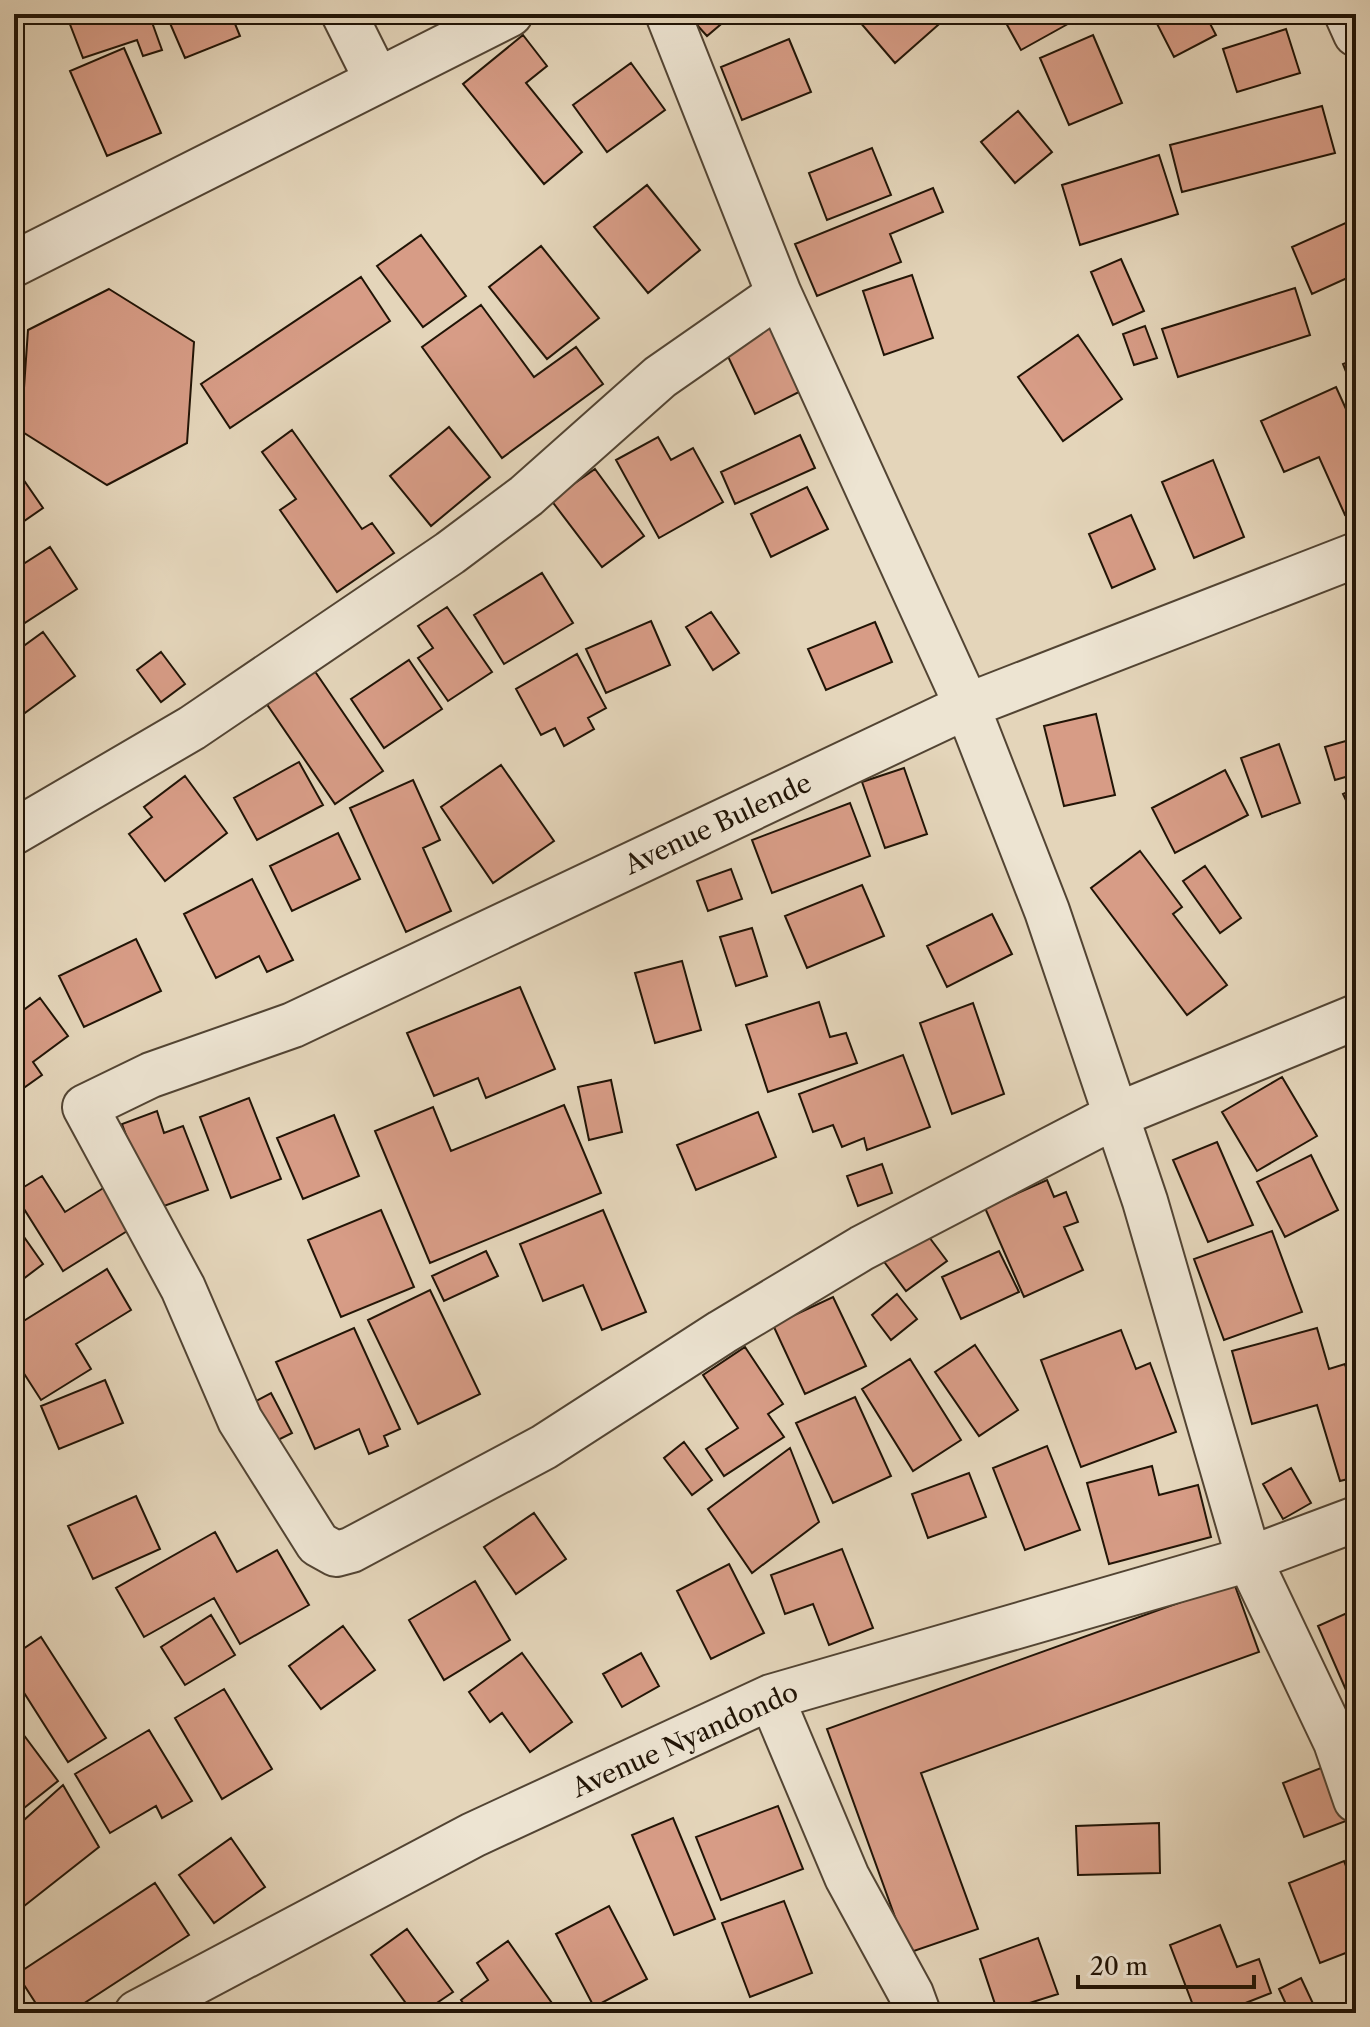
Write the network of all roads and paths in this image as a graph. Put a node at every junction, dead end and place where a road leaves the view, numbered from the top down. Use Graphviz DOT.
graph roads {
  1 [pos="344,14"];
  2 [pos="510,14"];
  3 [pos="668,14"];
  4 [pos="377,80"];
  5 [pos="14,264"];
  6 [pos="779,294"];
  7 [pos="1356,555"];
  8 [pos="967,706"];
  9 [pos="14,832"];
  10 [pos="1356,1017"];
  11 [pos="1117,1115"];
  12 [pos="1356,1519"];
  13 [pos="1249,1559"];
  14 [pos="771,1697"];
  15 [pos="1356,1800"];
  16 [pos="137,2013"];
  17 [pos="918,2013"];
  1 -- 4 [label="street"];
  2 -- 4 [label="street"];
  3 -- 6 [label="street"];
  4 -- 5 [label="street"];
  6 -- 8 [label="street"];
  6 -- 9 [label="street"];
  7 -- 8 [label="street, Avenue Bulende"];
  8 -- 11 [label="street"];
  8 -- 11 [label="street, Avenue Bulende"];
  10 -- 11 [label="street"];
  11 -- 13 [label="street"];
  12 -- 13 [label="street, Avenue Nyandondo"];
  13 -- 14 [label="street, Avenue Nyandondo"];
  13 -- 15 [label="street"];
  14 -- 16 [label="street, Avenue Nyandondo"];
  14 -- 17 [label="street"];
}
